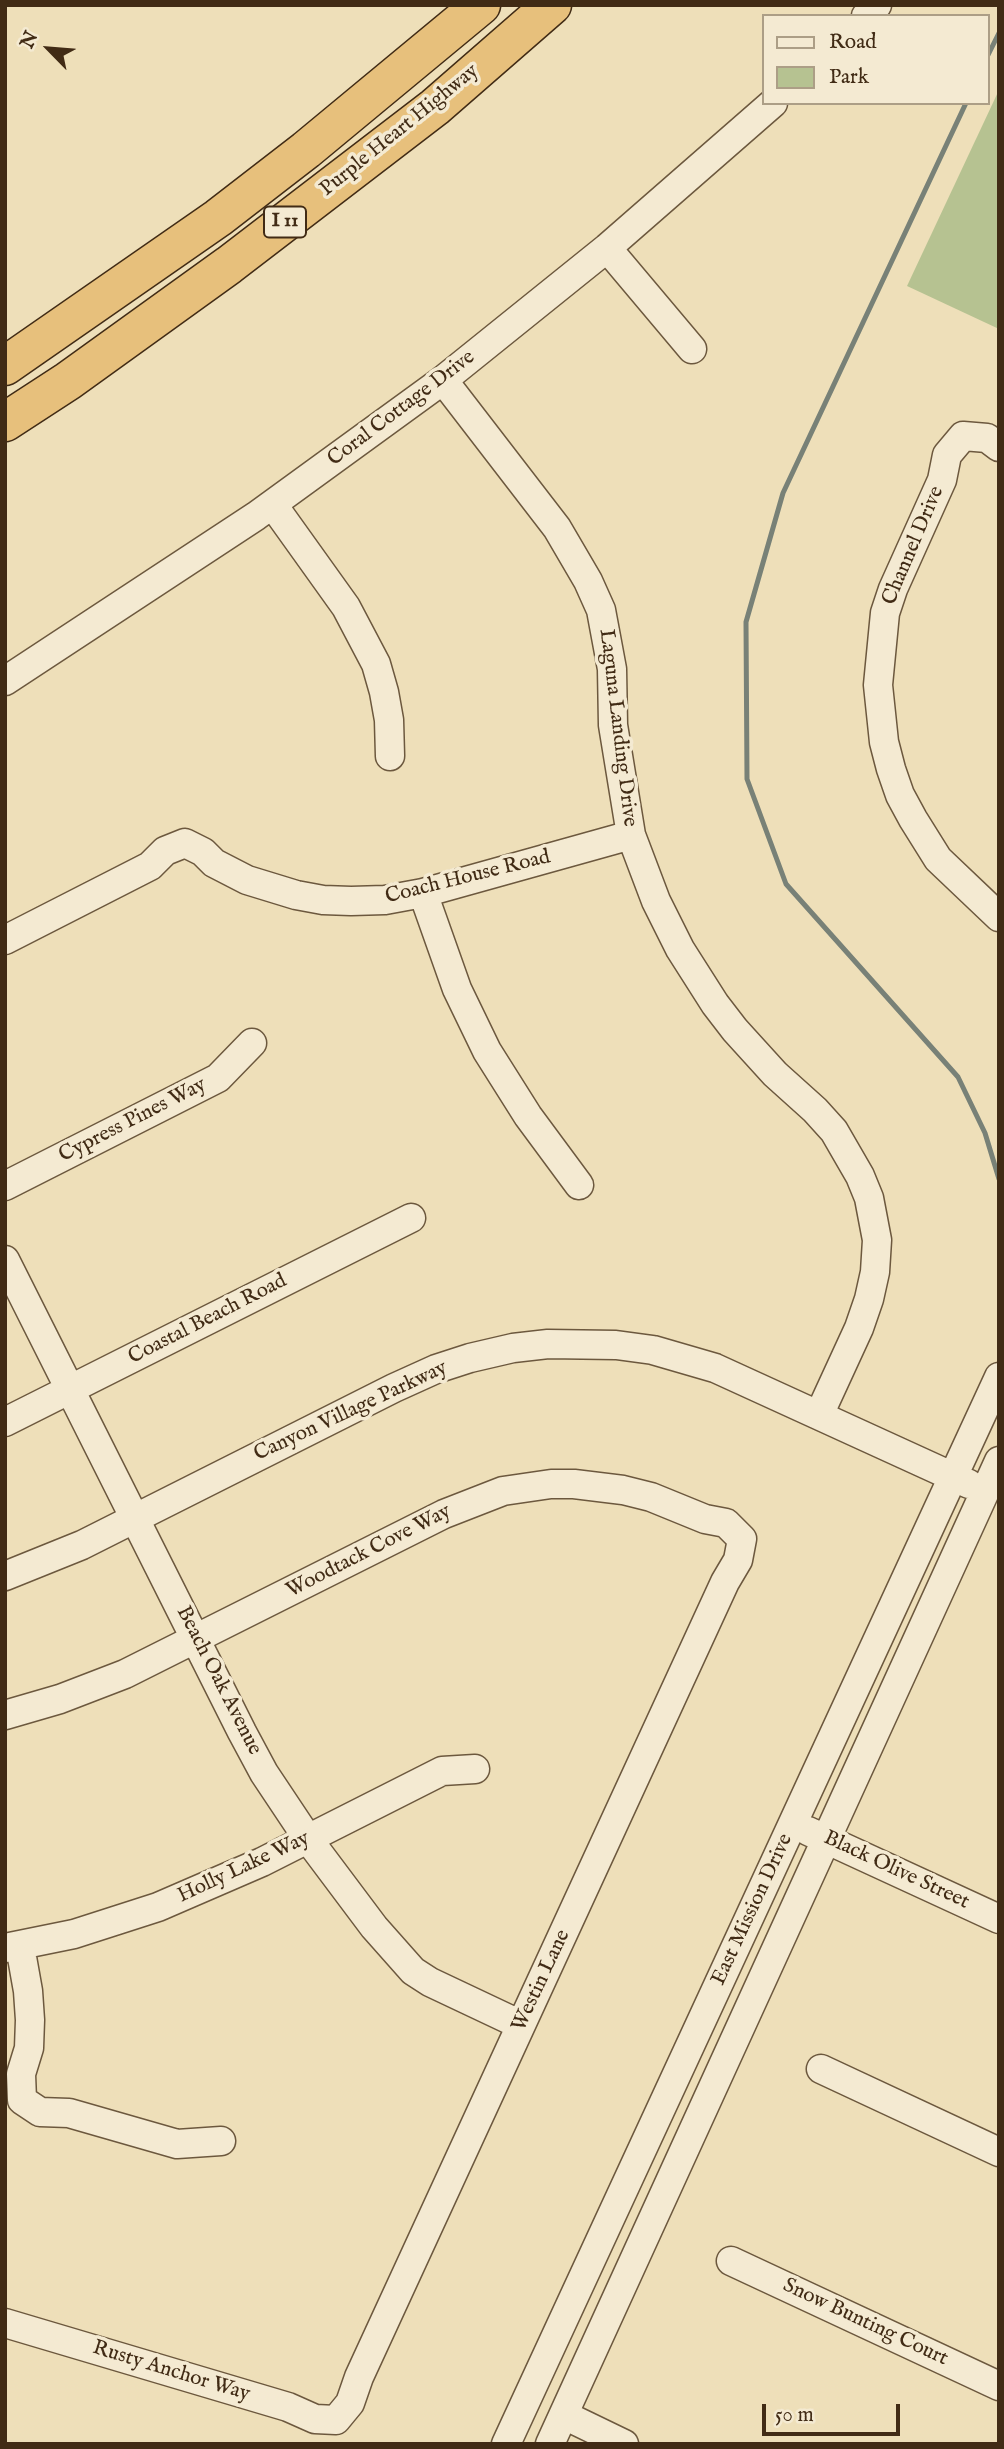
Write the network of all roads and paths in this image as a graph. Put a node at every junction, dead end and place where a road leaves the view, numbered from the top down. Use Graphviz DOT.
graph roads {
  1 [pos="481,5"];
  2 [pos="552,5"];
  3 [pos="771,105"];
  4 [pos="607,248"];
  5 [pos="692,349"];
  6 [pos="5,366"];
  7 [pos="443,380"];
  8 [pos="5,422"];
  9 [pos="999,447"];
  10 [pos="273,505"];
  11 [pos="5,681"];
  12 [pos="390,756"];
  13 [pos="631,835"];
  14 [pos="423,893"];
  15 [pos="999,917"];
  16 [pos="5,940"];
  17 [pos="252,1043"];
  18 [pos="579,1185"];
  19 [pos="5,1186"];
  20 [pos="411,1218"];
  21 [pos="5,1260"];
  22 [pos="999,1377"];
  23 [pos="69,1389"];
  24 [pos="818,1415"];
  25 [pos="5,1422"];
  26 [pos="999,1461"];
  27 [pos="953,1477"];
  28 [pos="984,1491"];
  29 [pos="136,1518"];
  30 [pos="741,1539"];
  31 [pos="5,1576"];
  32 [pos="196,1639"];
  33 [pos="5,1715"];
  34 [pos="475,1769"];
  35 [pos="793,1824"];
  36 [pos="825,1838"];
  37 [pos="307,1839"];
  38 [pos="999,1919"];
  39 [pos="13,1947"];
  40 [pos="521,2025"];
  41 [pos="821,2069"];
  42 [pos="221,2141"];
  43 [pos="999,2152"];
  44 [pos="731,2261"];
  45 [pos="5,2323"];
  46 [pos="999,2386"];
  47 [pos="564,2415"];
  48 [pos="336,2420"];
  49 [pos="506,2444"];
  50 [pos="550,2444"];
  51 [pos="624,2444"];
  1 -- 6 [label="highway, I 11"];
  2 -- 8 [label="highway, Purple Heart Highway / I 11"];
  3 -- 4 [label="street, Coral Cottage Drive"];
  4 -- 5 [label="street"];
  4 -- 7 [label="street, Coral Cottage Drive"];
  7 -- 10 [label="street, Coral Cottage Drive"];
  7 -- 13 [label="street, Laguna Landing Drive"];
  9 -- 15 [label="street, Channel Drive"];
  10 -- 11 [label="street, Coral Cottage Drive"];
  10 -- 12 [label="street"];
  13 -- 14 [label="street, Coach House Road"];
  13 -- 24 [label="street, Laguna Landing Drive"];
  14 -- 16 [label="street, Coach House Road"];
  14 -- 18 [label="street"];
  17 -- 19 [label="street, Cypress Pines Way"];
  20 -- 23 [label="street, Coastal Beach Road"];
  21 -- 23 [label="street, Beach Oak Avenue"];
  22 -- 27 [label="street, East Mission Drive"];
  23 -- 25 [label="street, Coastal Beach Road"];
  23 -- 29 [label="street, Beach Oak Avenue"];
  24 -- 27 [label="street, Canyon Village Parkway"];
  24 -- 29 [label="street, Canyon Village Parkway"];
  26 -- 28 [label="street, East Mission Drive"];
  27 -- 28 [label="street, Canyon Village Parkway"];
  27 -- 35 [label="street, East Mission Drive"];
  28 -- 36 [label="street, East Mission Drive"];
  29 -- 31 [label="street, Canyon Village Parkway"];
  29 -- 32 [label="street, Beach Oak Avenue"];
  30 -- 32 [label="street, Woodtack Cove Way"];
  30 -- 40 [label="street, Westin Lane"];
  32 -- 33 [label="street, Woodtack Cove Way"];
  32 -- 37 [label="street, Beach Oak Avenue"];
  34 -- 37 [label="street, Holly Lake Way"];
  35 -- 36 [label="street, Black Olive Street"];
  35 -- 49 [label="street, East Mission Drive"];
  36 -- 38 [label="street, Black Olive Street"];
  36 -- 47 [label="street, East Mission Drive"];
  37 -- 39 [label="street, Holly Lake Way"];
  37 -- 40 [label="street, Beach Oak Avenue"];
  39 -- 42 [label="street"];
  40 -- 48 [label="street, Westin Lane"];
  41 -- 43 [label="street"];
  44 -- 46 [label="street, Snow Bunting Court"];
  45 -- 48 [label="street, Rusty Anchor Way"];
  47 -- 50 [label="street, East Mission Drive"];
  47 -- 51 [label="street"];
}
